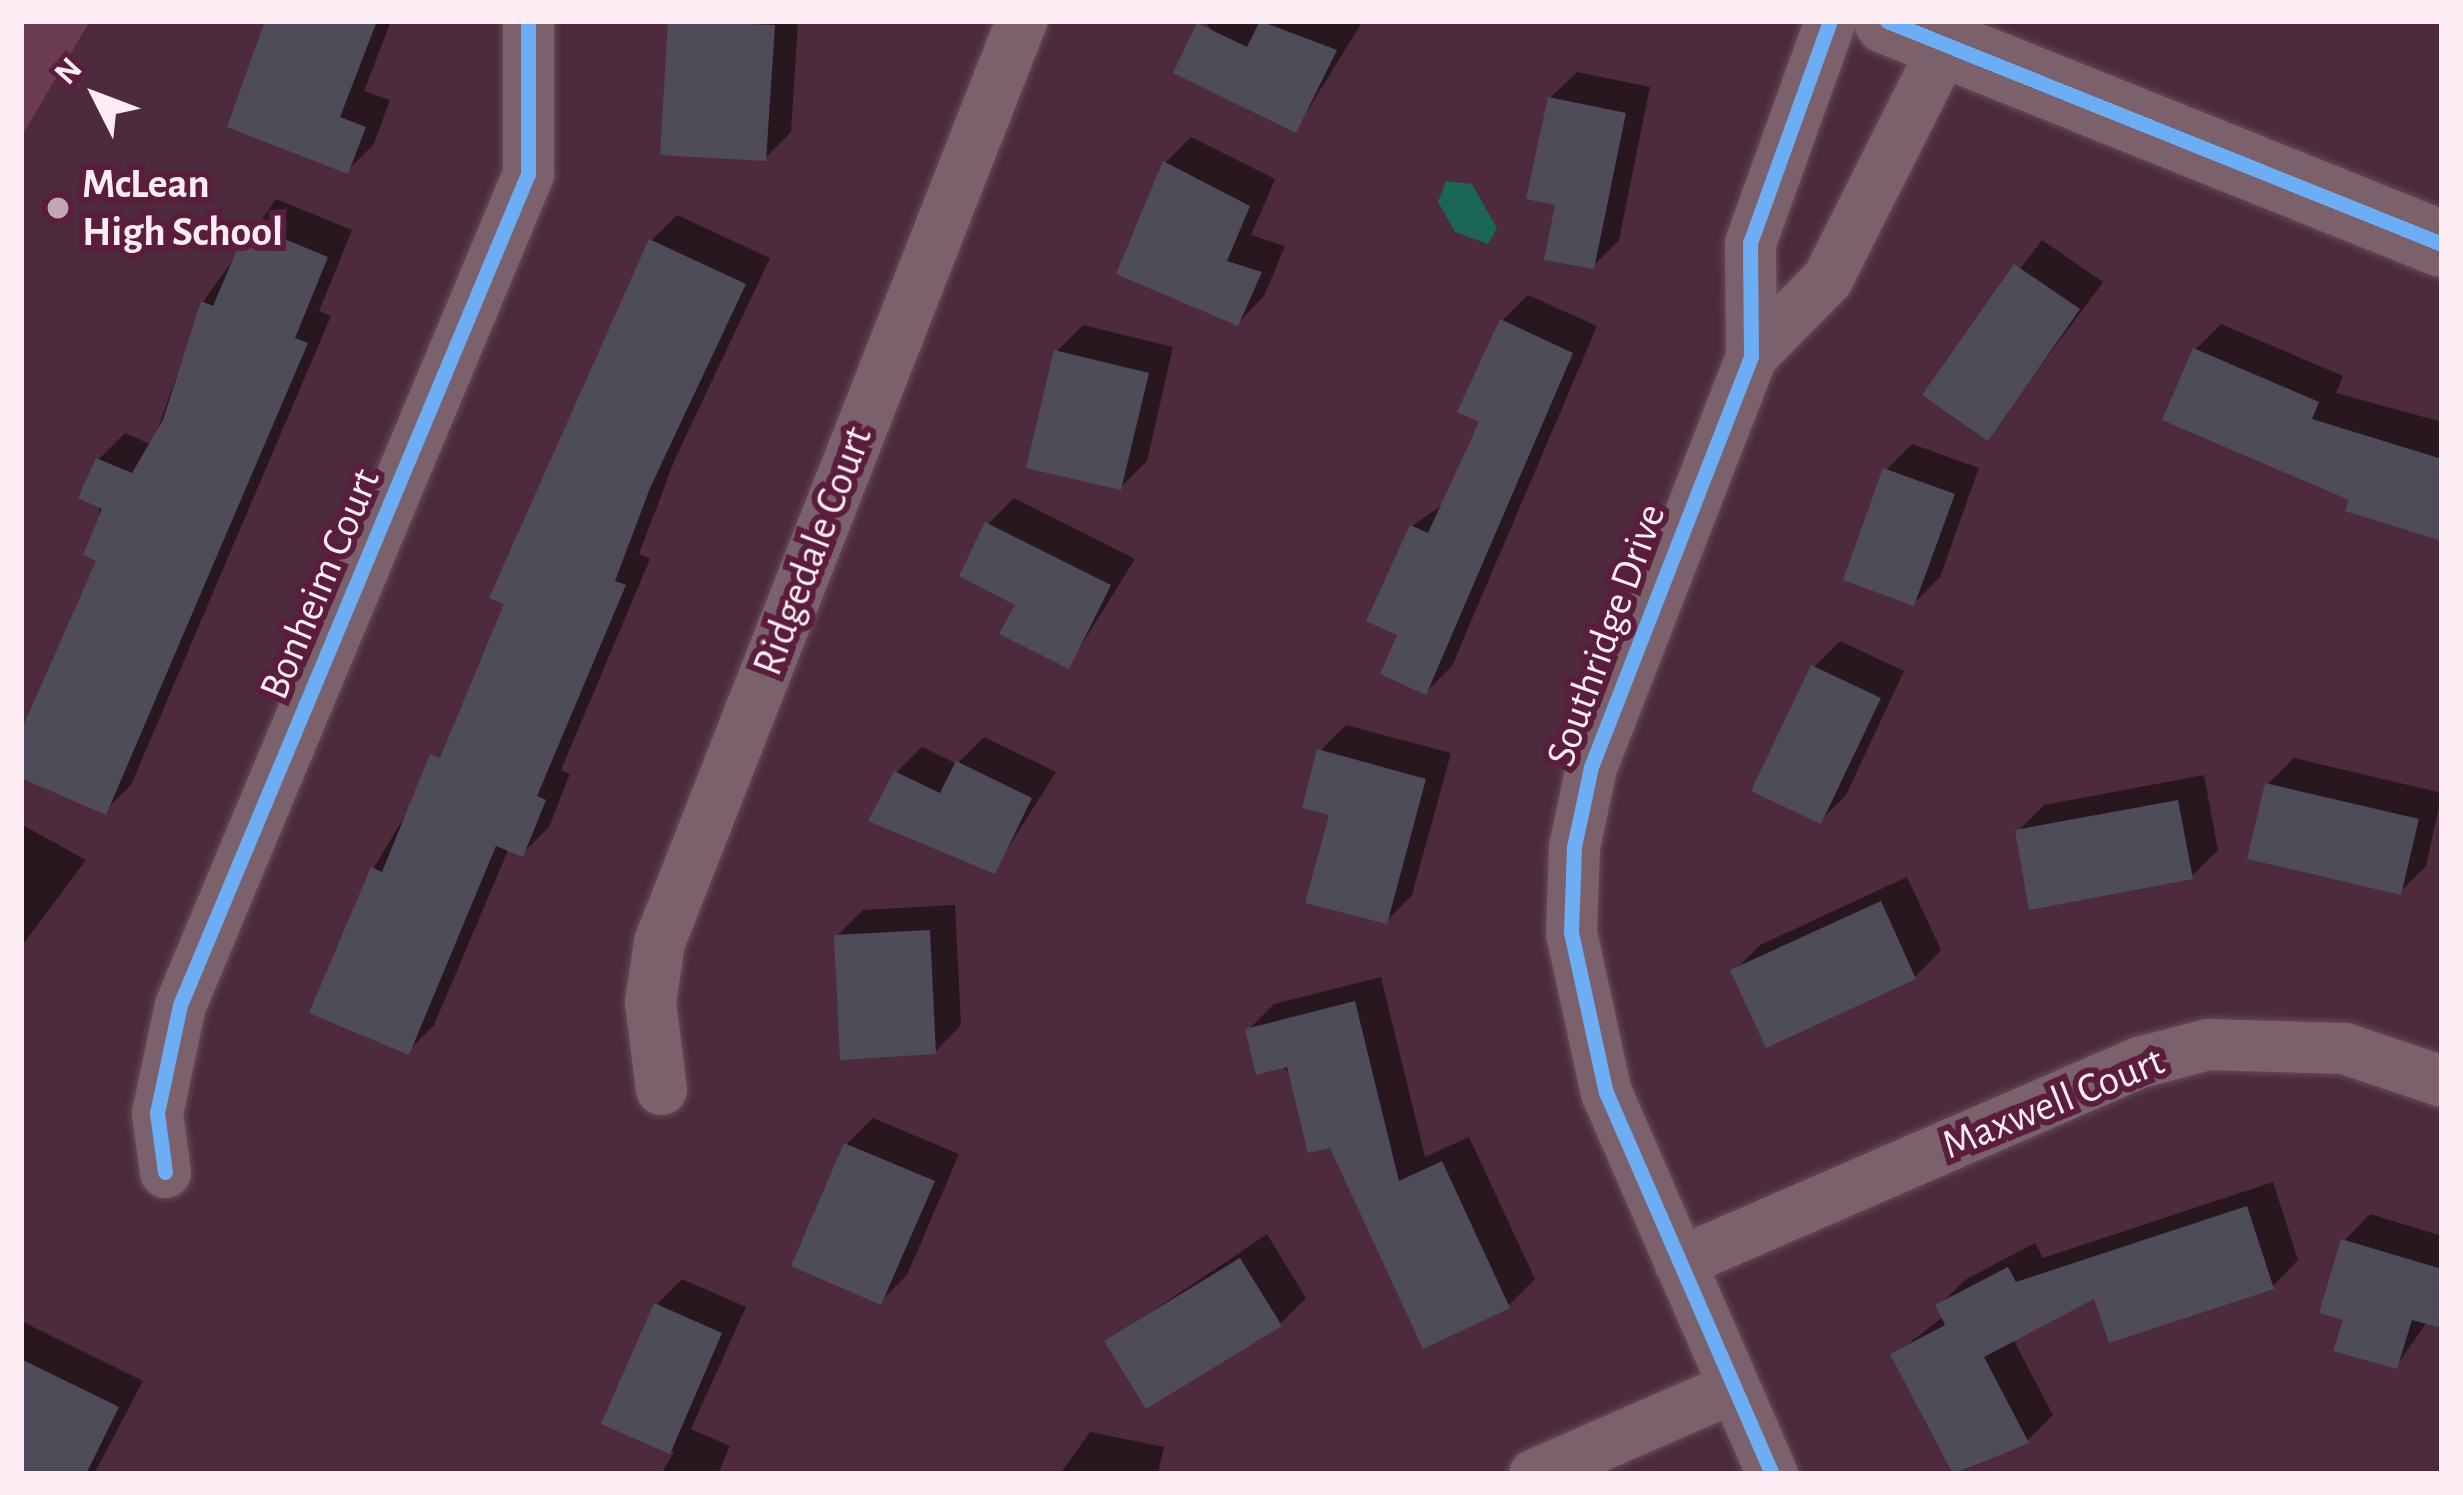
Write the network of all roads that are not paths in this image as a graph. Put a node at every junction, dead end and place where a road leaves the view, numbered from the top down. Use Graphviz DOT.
graph roads {
  1 [pos="528,21"];
  2 [pos="1021,21"];
  3 [pos="1830,21"];
  4 [pos="1916,32"];
  5 [pos="2442,244"];
  6 [pos="1751,356"];
  7 [pos="2442,1082"];
  8 [pos="662,1089"];
  9 [pos="166,1172"];
  10 [pos="1679,1262"];
  11 [pos="1733,1387"];
  12 [pos="1534,1474"];
  13 [pos="1772,1474"];
  1 -- 9 [label="street, Bonheim Court"];
  2 -- 8 [label="street, Ridgedale Court"];
  3 -- 6 [label="street, Southridge Drive"];
  4 -- 5 [label="main road"];
  4 -- 6 [label="street, Southridge Drive"];
  6 -- 10 [label="street, Southridge Drive"];
  7 -- 10 [label="street, Maxwell Court"];
  10 -- 11 [label="street, Southridge Drive"];
  11 -- 12 [label="street"];
  11 -- 13 [label="street, Southridge Drive"];
}
